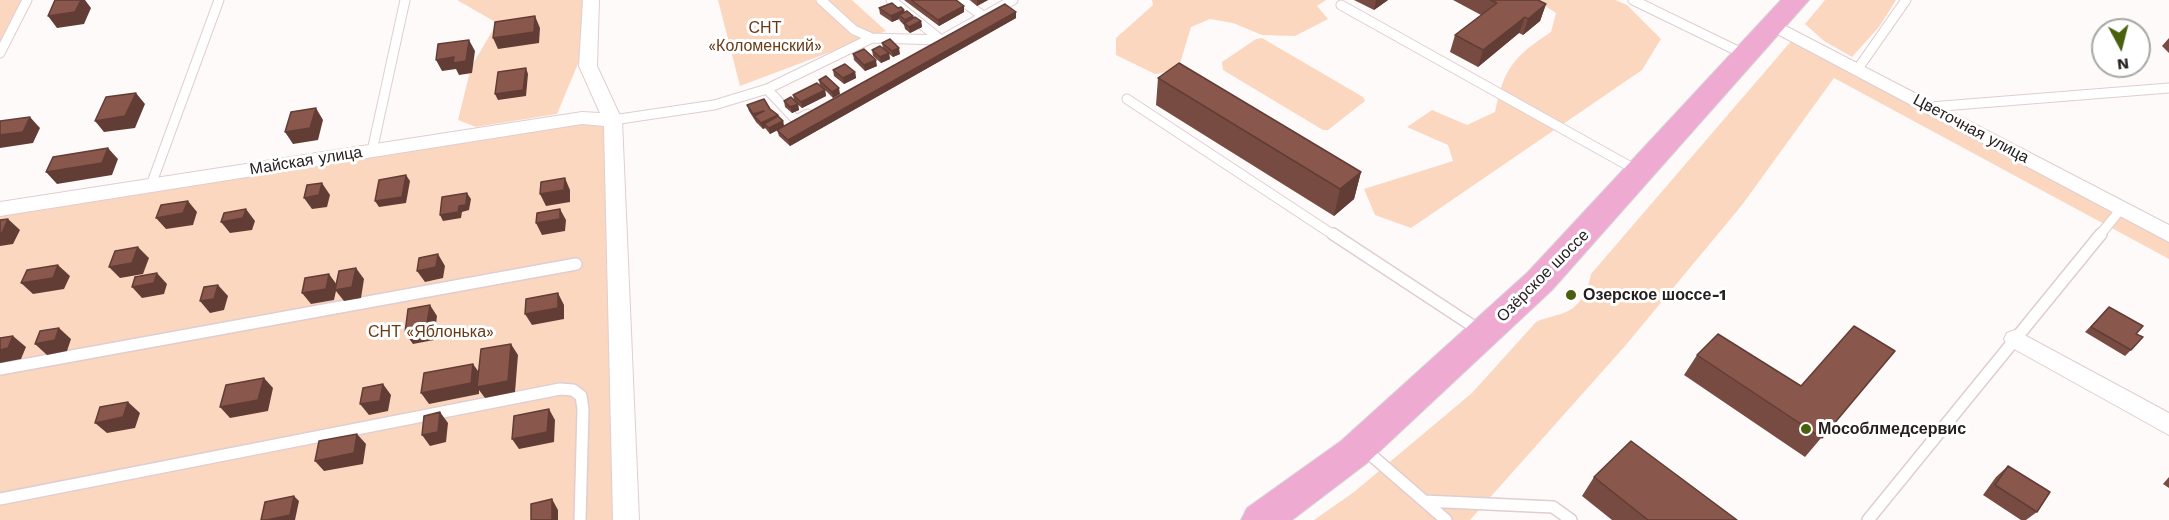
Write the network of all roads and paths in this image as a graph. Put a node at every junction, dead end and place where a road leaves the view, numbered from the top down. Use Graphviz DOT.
graph roads {
  1 [pos="27,0"];
  2 [pos="219,0"];
  3 [pos="405,0"];
  4 [pos="591,0"];
  5 [pos="821,0"];
  6 [pos="891,0"];
  7 [pos="961,0"];
  8 [pos="1013,0"];
  9 [pos="1633,0"];
  10 [pos="1796,0"];
  11 [pos="1906,0"];
  12 [pos="1341,5"];
  13 [pos="983,16"];
  14 [pos="1774,25"];
  15 [pos="872,38"];
  16 [pos="942,40"];
  17 [pos="924,50"];
  18 [pos="0,53"];
  19 [pos="1746,55"];
  20 [pos="1857,70"];
  21 [pos="2169,88"];
  22 [pos="767,89"];
  23 [pos="1127,99"];
  24 [pos="1930,107"];
  25 [pos="816,109"];
  26 [pos="613,120"];
  27 [pos="372,151"];
  28 [pos="1641,173"];
  29 [pos="151,185"];
  30 [pos="0,208"];
  31 [pos="2121,209"];
  32 [pos="2169,234"];
  33 [pos="576,264"];
  34 [pos="1485,334"];
  35 [pos="2015,339"];
  36 [pos="0,369"];
  37 [pos="2169,424"];
  38 [pos="1361,446"];
  39 [pos="0,499"];
  40 [pos="1424,501"];
  41 [pos="580,520"];
  42 [pos="626,520"];
  43 [pos="1261,520"];
  44 [pos="1446,520"];
  45 [pos="1571,520"];
  46 [pos="1868,520"];
  1 -- 18 [label="lane"];
  2 -- 29 [label="lane"];
  3 -- 27 [label="lane"];
  4 -- 26 [label="street"];
  5 -- 15 [label="lane"];
  6 -- 16 [label="lane"];
  7 -- 13 [label="lane"];
  8 -- 13 [label="lane"];
  9 -- 19 [label="lane"];
  10 -- 14 [label="main road, Озёрское шоссе"];
  11 -- 20 [label="lane"];
  12 -- 28 [label="lane"];
  13 -- 16 [label="lane"];
  14 -- 19 [label="main road, Озёрское шоссе"];
  14 -- 20 [label="street, Цветочная улица"];
  15 -- 16 [label="lane"];
  15 -- 22 [label="lane"];
  16 -- 17 [label="lane"];
  19 -- 28 [label="main road, Озёрское шоссе"];
  20 -- 24 [label="street, Цветочная улица"];
  21 -- 24 [label="lane"];
  22 -- 25 [label="lane"];
  22 -- 26 [label="lane"];
  23 -- 34 [label="lane"];
  24 -- 31 [label="street, Цветочная улица"];
  26 -- 27 [label="street, Майская улица"];
  26 -- 42 [label="street"];
  27 -- 29 [label="street, Майская улица"];
  28 -- 34 [label="main road, Озёрское шоссе"];
  29 -- 30 [label="street, Майская улица"];
  31 -- 32 [label="street, Цветочная улица"];
  31 -- 35 [label="lane"];
  33 -- 36 [label="lane"];
  34 -- 38 [label="main road, Озёрское шоссе"];
  35 -- 37 [label="street"];
  35 -- 46 [label="lane"];
  38 -- 40 [label="lane"];
  38 -- 43 [label="main road, Озёрское шоссе"];
  39 -- 41 [label="lane"];
  40 -- 44 [label="lane"];
  40 -- 45 [label="lane"];
}
